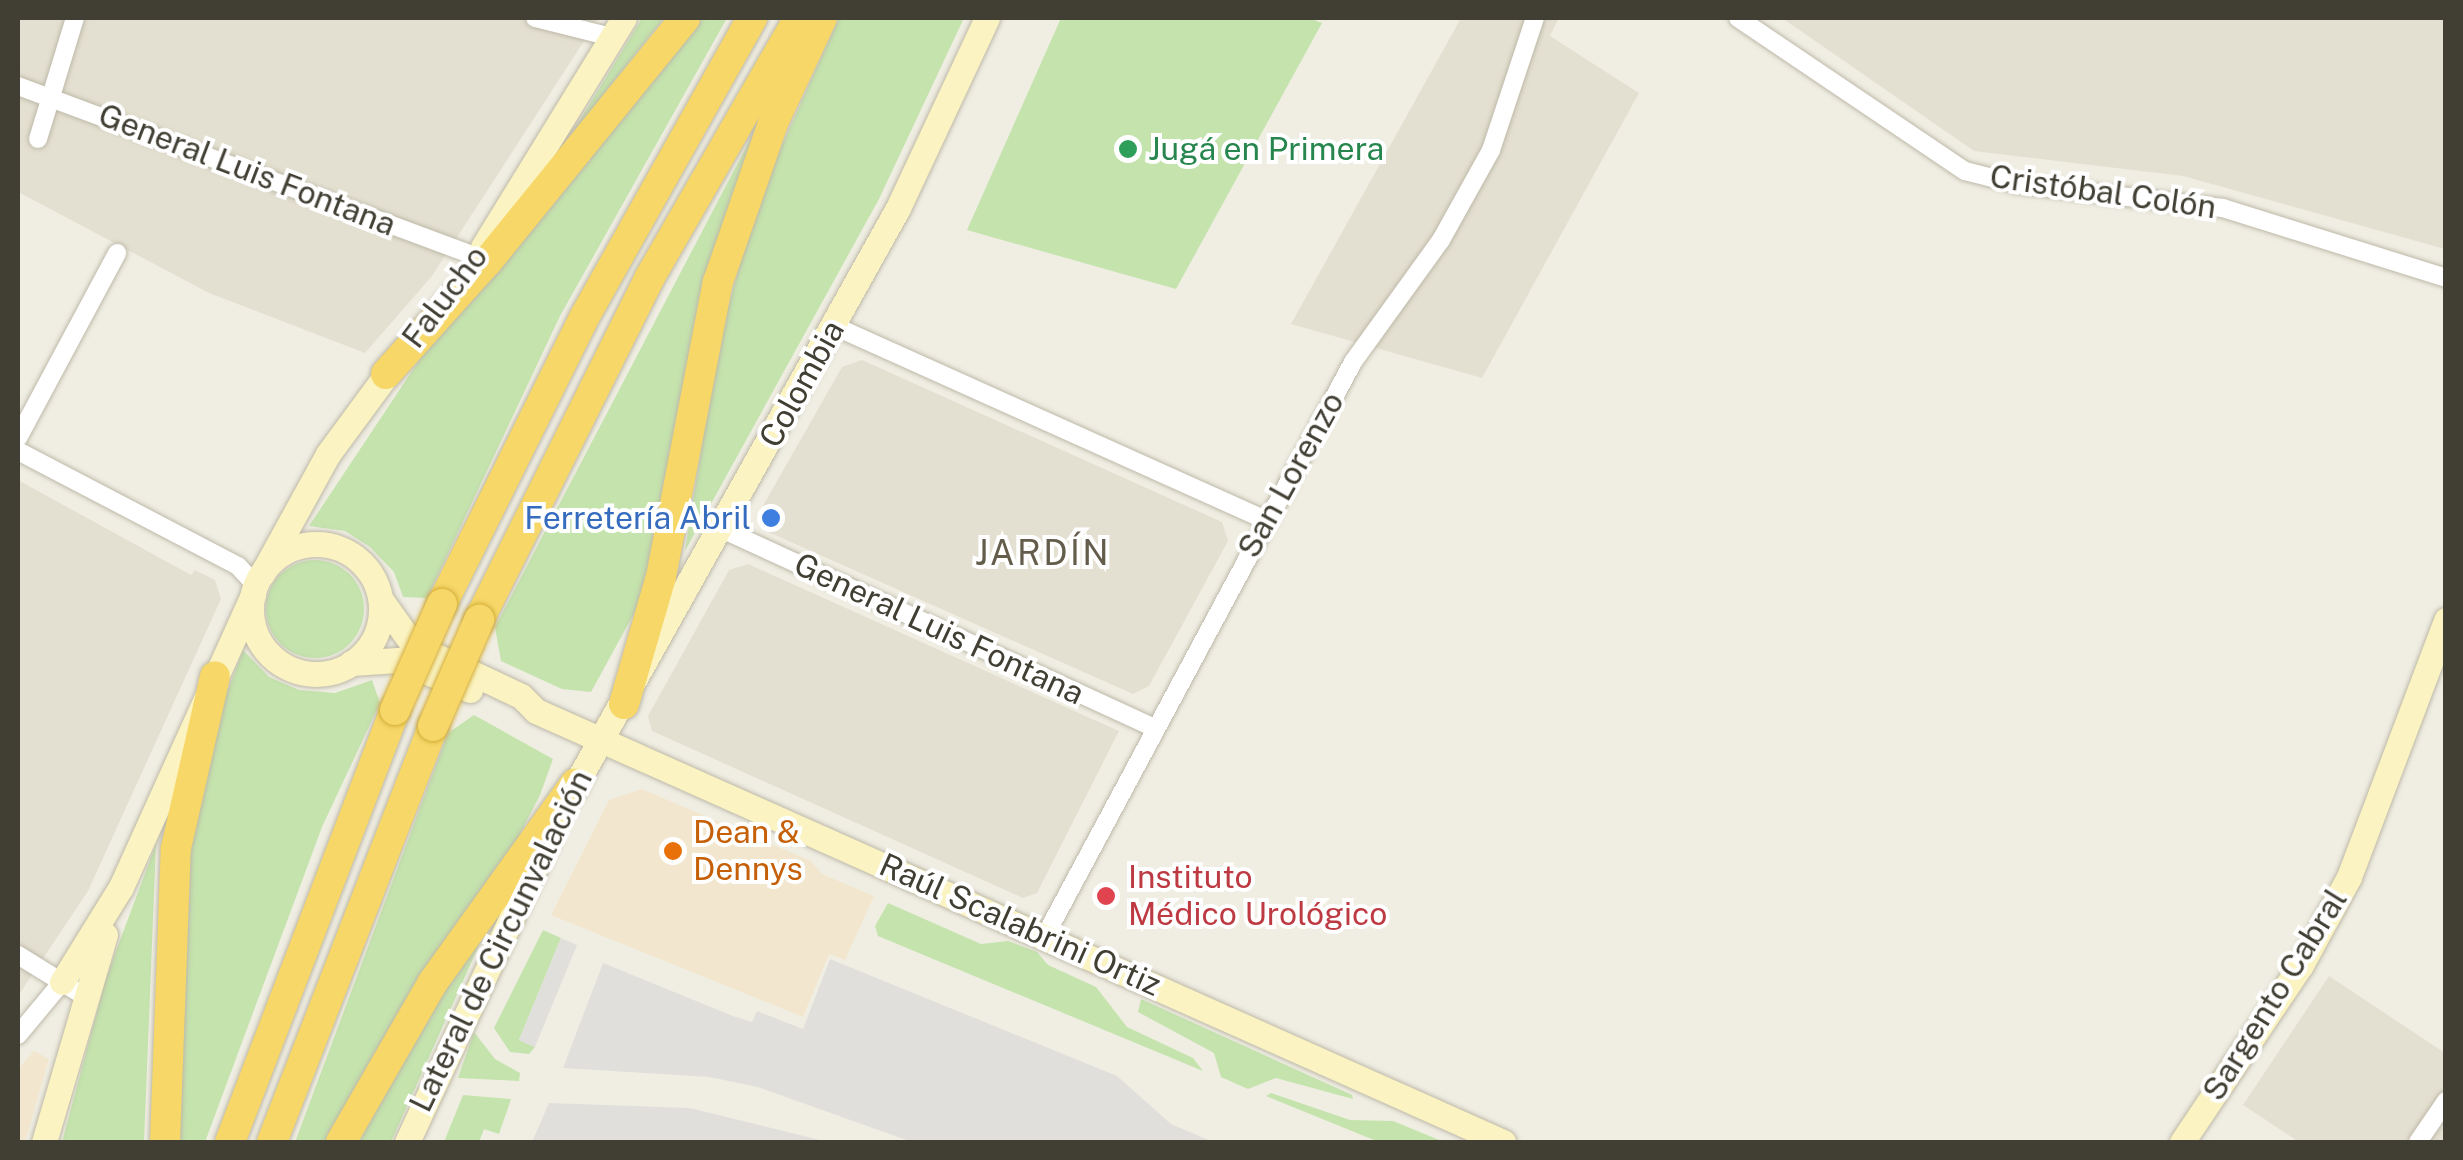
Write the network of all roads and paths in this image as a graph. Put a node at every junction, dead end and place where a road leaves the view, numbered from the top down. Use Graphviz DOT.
graph roads {
  1 [pos="76,18"];
  2 [pos="535,18"];
  3 [pos="685,18"];
  4 [pos="752,18"];
  5 [pos="799,18"];
  6 [pos="822,18"];
  7 [pos="987,18"];
  8 [pos="1535,18"];
  9 [pos="1738,18"];
  10 [pos="618,27"];
  11 [pos="18,86"];
  12 [pos="52,96"];
  13 [pos="38,138"];
  14 [pos="116,253"];
  15 [pos="476,256"];
  16 [pos="2446,278"];
  17 [pos="834,326"];
  18 [pos="386,374"];
  19 [pos="18,438"];
  20 [pos="18,451"];
  21 [pos="1266,520"];
  22 [pos="722,529"];
  23 [pos="257,584"];
  24 [pos="381,600"];
  25 [pos="2446,620"];
  26 [pos="351,663"];
  27 [pos="215,676"];
  28 [pos="624,704"];
  29 [pos="536,712"];
  30 [pos="1156,728"];
  31 [pos="600,741"];
  32 [pos="574,784"];
  33 [pos="121,888"];
  34 [pos="1044,936"];
  35 [pos="18,955"];
  36 [pos="62,982"];
  37 [pos="86,997"];
  38 [pos="18,1035"];
  39 [pos="2446,1101"];
  40 [pos="44,1142"];
  41 [pos="165,1142"];
  42 [pos="230,1142"];
  43 [pos="272,1142"];
  44 [pos="342,1142"];
  45 [pos="407,1142"];
  46 [pos="1503,1142"];
  47 [pos="2182,1142"];
  48 [pos="2418,1142"];
  1 -- 12 [label="street"];
  2 -- 10 [label="street"];
  3 -- 18 [label="highway"];
  4 -- 42 [label="highway, bridge"];
  5 -- 43 [label="highway, bridge"];
  6 -- 28 [label="highway"];
  7 -- 17 [label="street, Colombia"];
  8 -- 21 [label="street, San Lorenzo"];
  9 -- 16 [label="street, Cristóbal Colón"];
  10 -- 15 [label="street, Falucho"];
  11 -- 12 [label="street, General Luis Fontana"];
  12 -- 13 [label="street"];
  12 -- 15 [label="street, General Luis Fontana"];
  14 -- 19 [label="street"];
  15 -- 18 [label="street, Falucho"];
  17 -- 21 [label="street"];
  17 -- 22 [label="street, Colombia"];
  18 -- 23 [label="street, Falucho"];
  20 -- 23 [label="street"];
  21 -- 30 [label="street, San Lorenzo"];
  22 -- 28 [label="street, Colombia"];
  22 -- 30 [label="street, General Luis Fontana"];
  23 -- 24 [label="street"];
  23 -- 26 [label="street"];
  23 -- 27 [label="street, Falucho"];
  24 -- 26 [label="street"];
  24 -- 29 [label="street, Raúl Scalabrini Ortiz"];
  25 -- 47 [label="street, Sargento Cabral"];
  26 -- 29 [label="street, Raúl Scalabrini Ortiz"];
  27 -- 33 [label="street, Falucho"];
  27 -- 41 [label="highway"];
  28 -- 31 [label="street, Colombia"];
  29 -- 31 [label="street, Raúl Scalabrini Ortiz"];
  30 -- 34 [label="street, San Lorenzo"];
  31 -- 32 [label="street, Lateral de Circunvalación"];
  31 -- 34 [label="street, Raúl Scalabrini Ortiz"];
  32 -- 44 [label="highway"];
  32 -- 45 [label="street, Lateral de Circunvalación"];
  33 -- 36 [label="street, Falucho"];
  33 -- 37 [label="street"];
  34 -- 46 [label="street, Raúl Scalabrini Ortiz"];
  35 -- 36 [label="street"];
  36 -- 37 [label="street"];
  36 -- 38 [label="street, Falucho"];
  37 -- 40 [label="street"];
  39 -- 48 [label="street"];
}
